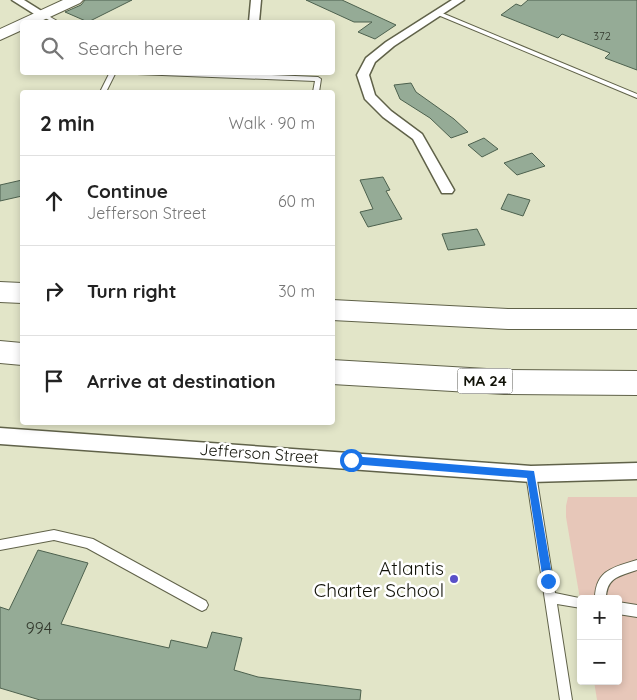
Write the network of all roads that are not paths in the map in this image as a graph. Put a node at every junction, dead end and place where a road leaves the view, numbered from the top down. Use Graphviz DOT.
graph roads {
  1 [pos="17,0"];
  2 [pos="75,0"];
  3 [pos="256,0"];
  4 [pos="459,0"];
  5 [pos="440,14"];
  6 [pos="50,19"];
  7 [pos="254,20"];
  8 [pos="20,25"];
  9 [pos="0,35"];
  10 [pos="112,75"];
  11 [pos="215,75"];
  12 [pos="104,90"];
  13 [pos="316,90"];
  14 [pos="637,96"];
  15 [pos="447,190"];
  16 [pos="0,292"];
  17 [pos="20,293"];
  18 [pos="335,310"];
  19 [pos="637,319"];
  20 [pos="0,352"];
  21 [pos="20,354"];
  22 [pos="335,372"];
  23 [pos="637,383"];
  24 [pos="0,436"];
  25 [pos="637,471"];
  26 [pos="531,474"];
  27 [pos="0,545"];
  28 [pos="637,564"];
  29 [pos="600,595"];
  30 [pos="551,598"];
  31 [pos="577,602"];
  32 [pos="202,605"];
  33 [pos="622,609"];
  34 [pos="637,611"];
  35 [pos="566,700"];
  1 -- 6 [label="street"];
  2 -- 6 [label="street"];
  3 -- 7 [label="street"];
  4 -- 5 [label="street"];
  5 -- 14 [label="lane"];
  5 -- 15 [label="street"];
  8 -- 9 [label="street"];
  10 -- 12 [label="lane"];
  11 -- 13 [label="lane"];
  16 -- 17 [label="highway"];
  18 -- 19 [label="highway"];
  20 -- 21 [label="highway"];
  22 -- 23 [label="highway, MA 24"];
  24 -- 26 [label="street, Jefferson Street"];
  25 -- 26 [label="street, Jefferson Street"];
  26 -- 30 [label="lane"];
  27 -- 32 [label="lane"];
  28 -- 29 [label="lane"];
  30 -- 31 [label="lane"];
  30 -- 35 [label="lane"];
  33 -- 34 [label="lane"];
}
